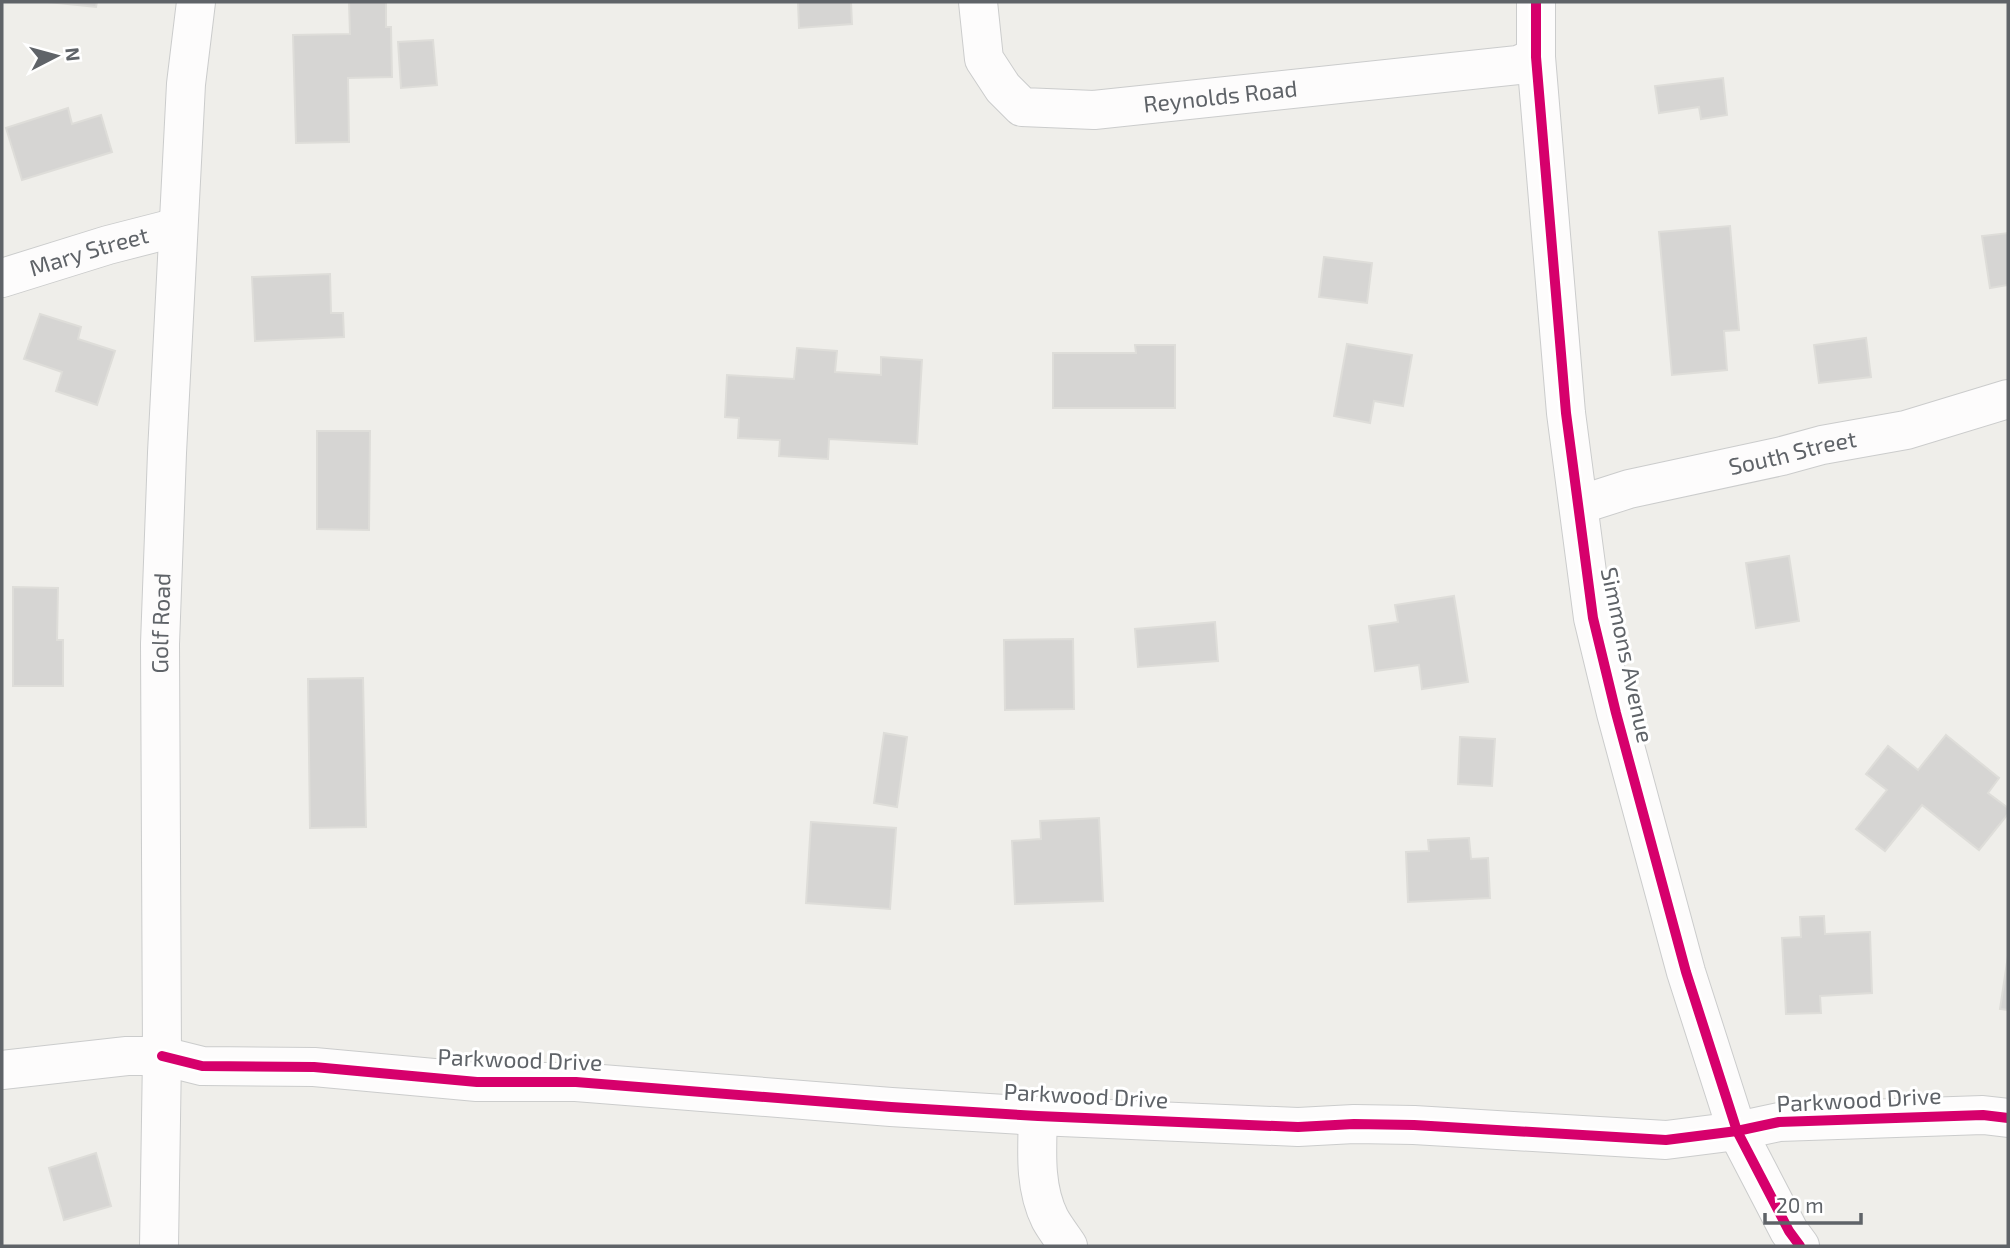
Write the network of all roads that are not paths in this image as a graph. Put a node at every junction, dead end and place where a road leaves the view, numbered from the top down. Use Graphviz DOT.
graph roads {
  1 [pos="196,2"];
  2 [pos="978,2"];
  3 [pos="1535,2"];
  4 [pos="1536,57"];
  5 [pos="178,227"];
  6 [pos="2,278"];
  7 [pos="2008,399"];
  8 [pos="1579,505"];
  9 [pos="162,1056"];
  10 [pos="2,1070"];
  11 [pos="1038,1116"];
  12 [pos="2008,1118"];
  13 [pos="1737,1131"];
  14 [pos="159,1246"];
  15 [pos="1068,1246"];
  16 [pos="1800,1246"];
  1 -- 5 [label="street, Golf Road"];
  2 -- 4 [label="street, Reynolds Road"];
  3 -- 4 [label="street, Simmons Avenue"];
  4 -- 8 [label="street, Simmons Avenue"];
  5 -- 6 [label="street, Mary Street"];
  5 -- 9 [label="street, Golf Road"];
  7 -- 8 [label="street, South Street"];
  8 -- 13 [label="street, Simmons Avenue"];
  9 -- 10 [label="street, Parkwood Drive"];
  9 -- 11 [label="street, Parkwood Drive"];
  9 -- 14 [label="street, Golf Road"];
  11 -- 13 [label="street, Parkwood Drive"];
  11 -- 15 [label="street"];
  12 -- 13 [label="street, Parkwood Drive"];
  13 -- 16 [label="street, Simmons Avenue"];
}
